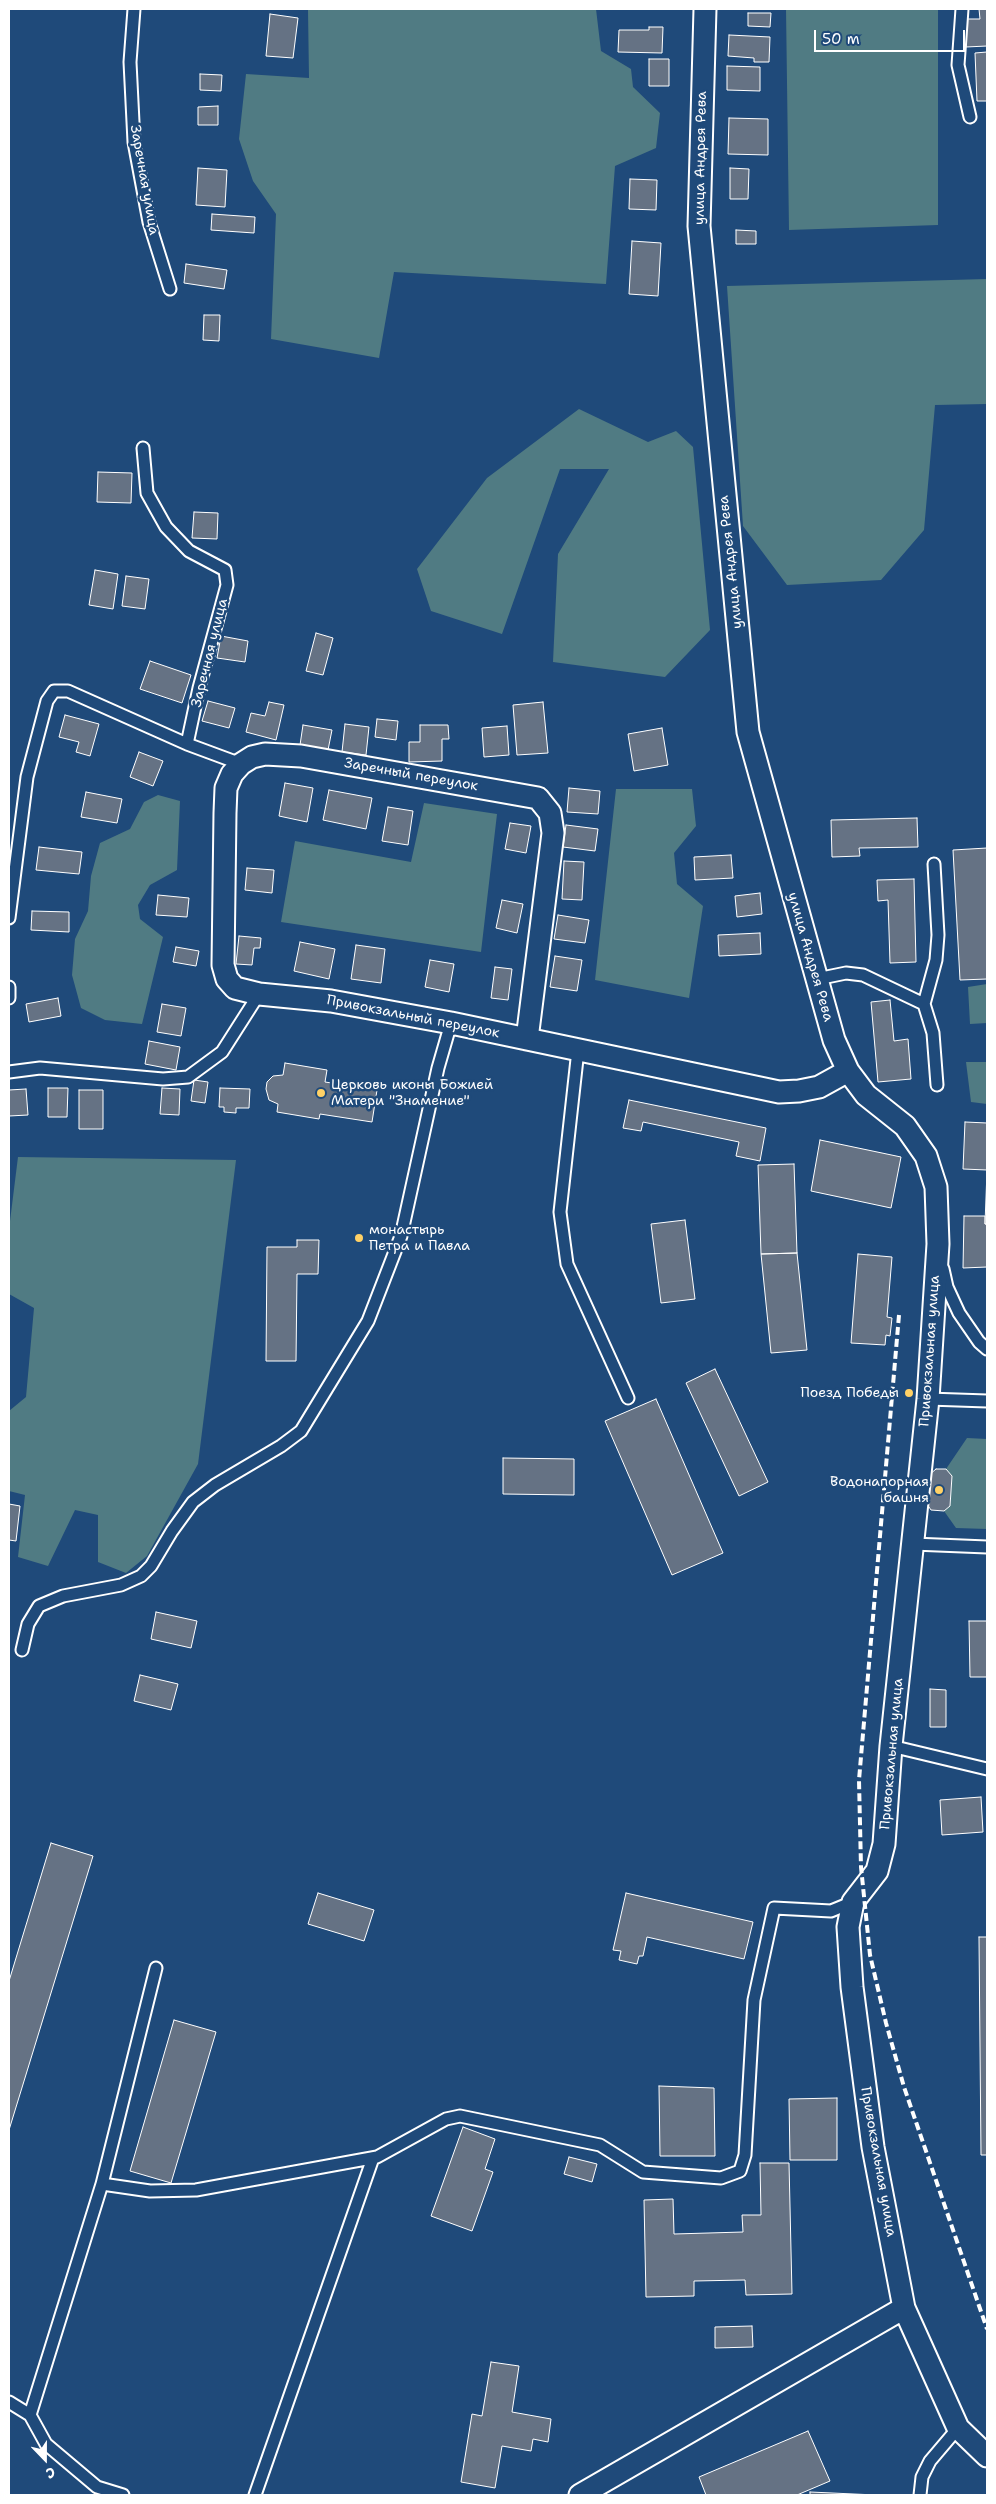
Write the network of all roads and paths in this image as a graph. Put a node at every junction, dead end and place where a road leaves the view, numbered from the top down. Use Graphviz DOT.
graph roads {
  1 [pos="134,9"];
  2 [pos="705,9"];
  3 [pos="962,9"];
  4 [pos="970,117"];
  5 [pos="170,289"];
  6 [pos="143,448"];
  7 [pos="187,744"];
  8 [pos="241,764"];
  9 [pos="934,864"];
  10 [pos="9,918"];
  11 [pos="816,980"];
  12 [pos="9,987"];
  13 [pos="259,994"];
  14 [pos="9,998"];
  15 [pos="924,1004"];
  16 [pos="451,1023"];
  17 [pos="527,1039"];
  18 [pos="578,1050"];
  19 [pos="848,1071"];
  20 [pos="9,1072"];
  21 [pos="937,1085"];
  22 [pos="936,1187"];
  23 [pos="938,1244"];
  24 [pos="987,1349"];
  25 [pos="628,1398"];
  26 [pos="928,1399"];
  27 [pos="987,1401"];
  28 [pos="913,1544"];
  29 [pos="987,1547"];
  30 [pos="22,1650"];
  31 [pos="891,1746"];
  32 [pos="987,1769"];
  33 [pos="853,1902"];
  34 [pos="156,1968"];
  35 [pos="373,2158"];
  36 [pos="102,2184"];
  37 [pos="904,2308"];
  38 [pos="9,2402"];
  39 [pos="30,2415"];
  40 [pos="958,2428"];
  41 [pos="987,2456"];
  42 [pos="123,2495"];
  43 [pos="255,2495"];
  44 [pos="580,2495"];
  45 [pos="920,2495"];
  1 -- 5 [label="lane, Заречная улица"];
  2 -- 11 [label="street, улица Андрея Рева"];
  3 -- 4 [label="lane"];
  6 -- 7 [label="lane, Заречная улица"];
  7 -- 8 [label="lane"];
  7 -- 10 [label="lane"];
  8 -- 13 [label="street"];
  8 -- 17 [label="street, Заречный переулок"];
  9 -- 15 [label="lane"];
  11 -- 15 [label="lane"];
  11 -- 19 [label="street, улица Андрея Рева"];
  12 -- 14 [label="lane"];
  13 -- 16 [label="street, Привокзальный переулок"];
  13 -- 20 [label="lane"];
  15 -- 21 [label="lane"];
  16 -- 17 [label="street, Привокзальный переулок"];
  16 -- 30 [label="lane"];
  17 -- 18 [label="street, Привокзальный переулок"];
  18 -- 19 [label="street, Привокзальный переулок"];
  18 -- 25 [label="lane"];
  19 -- 22 [label="street, улица Андрея Рева"];
  22 -- 23 [label="street, Привокзальная улица"];
  23 -- 24 [label="lane"];
  23 -- 26 [label="street, Привокзальная улица"];
  26 -- 27 [label="lane"];
  26 -- 28 [label="street, Привокзальная улица"];
  28 -- 29 [label="lane"];
  28 -- 31 [label="street, Привокзальная улица"];
  31 -- 32 [label="lane"];
  31 -- 33 [label="street, Привокзальная улица"];
  33 -- 35 [label="lane"];
  33 -- 37 [label="street, Привокзальная улица"];
  34 -- 36 [label="lane"];
  35 -- 36 [label="lane"];
  35 -- 43 [label="lane"];
  36 -- 39 [label="lane"];
  37 -- 40 [label="street, Привокзальная улица"];
  37 -- 44 [label="street"];
  38 -- 39 [label="lane"];
  39 -- 42 [label="lane"];
  40 -- 41 [label="street, Привокзальная улица"];
  40 -- 45 [label="lane"];
}
